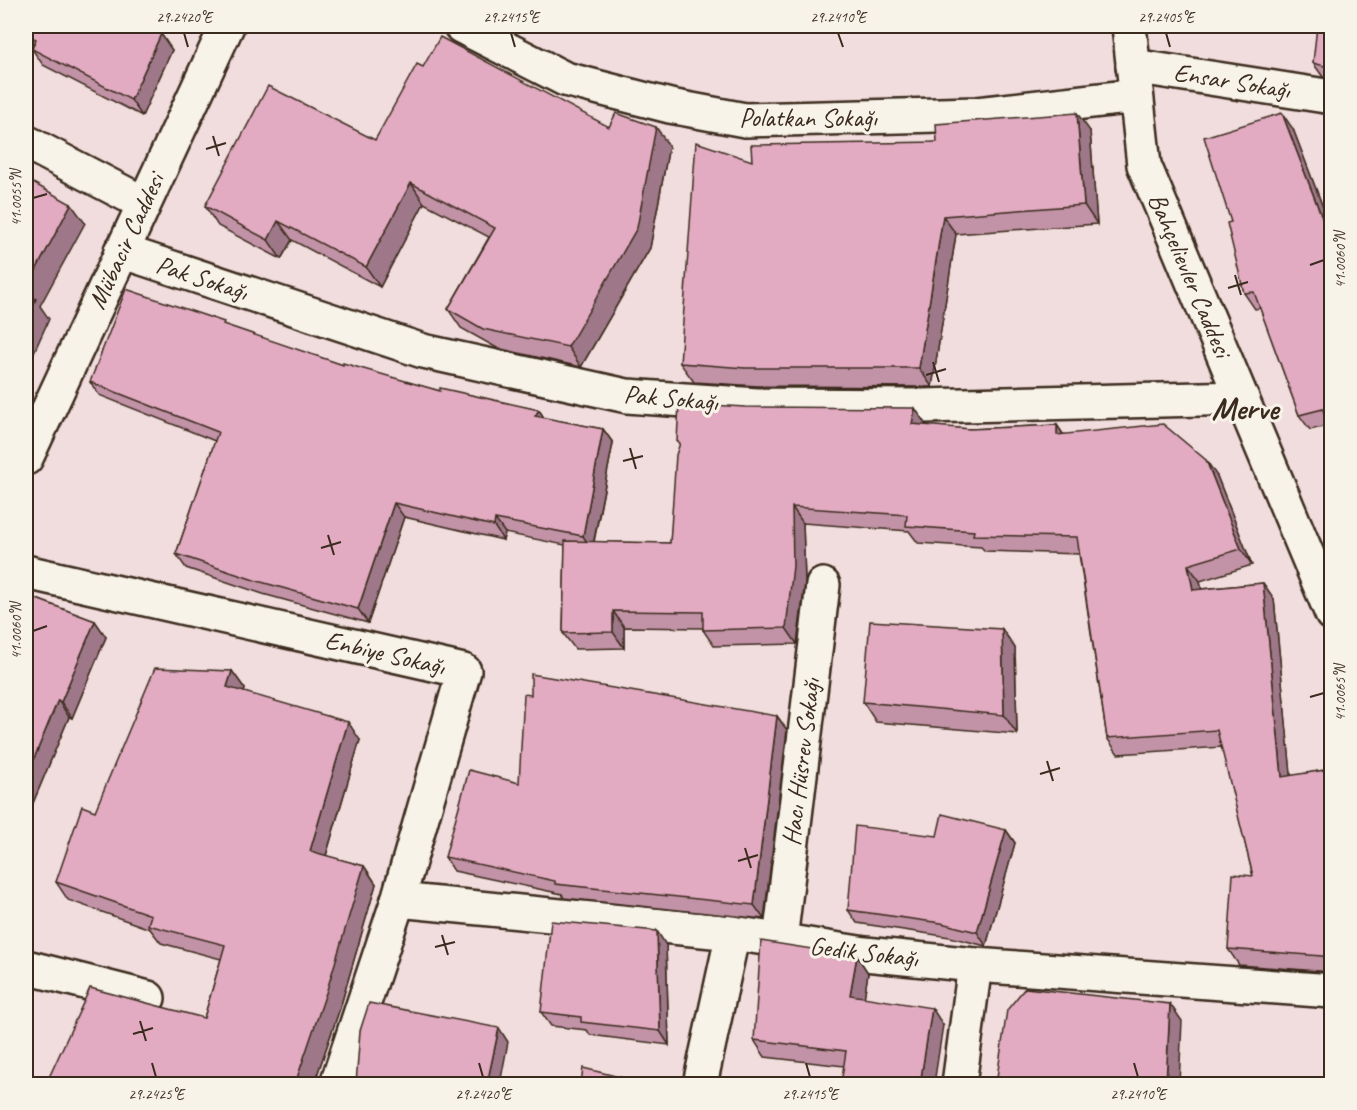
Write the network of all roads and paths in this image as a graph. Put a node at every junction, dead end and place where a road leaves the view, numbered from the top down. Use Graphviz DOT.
graph roads {
  1 [pos="227,26"];
  2 [pos="461,26"];
  3 [pos="1129,26"];
  4 [pos="1135,81"];
  5 [pos="1332,97"];
  6 [pos="26,142"];
  7 [pos="144,203"];
  8 [pos="121,251"];
  9 [pos="1242,398"];
  10 [pos="26,458"];
  11 [pos="26,572"];
  12 [pos="823,585"];
  13 [pos="1328,597"];
  14 [pos="398,900"];
  15 [pos="733,933"];
  16 [pos="780,940"];
  17 [pos="975,965"];
  18 [pos="26,967"];
  19 [pos="1332,991"];
  20 [pos="148,998"];
  21 [pos="337,1084"];
  22 [pos="700,1084"];
  23 [pos="959,1084"];
  1 -- 7 [label="street, Mübacir Caddesi"];
  2 -- 4 [label="street, Polatkan Sokağı"];
  3 -- 4 [label="street, Bahçelievler Caddesi"];
  4 -- 5 [label="street, Ensar Sokağı"];
  4 -- 9 [label="street, Bahçelievler Caddesi"];
  6 -- 7 [label="street"];
  7 -- 8 [label="street, Mübacir Caddesi"];
  8 -- 9 [label="street, Pak Sokağı"];
  8 -- 10 [label="street, Mübacir Caddesi"];
  9 -- 13 [label="street, Bahçelievler Caddesi"];
  11 -- 14 [label="street, Enbiye Sokağı"];
  12 -- 16 [label="street, Hacı Hüsrev Sokağı"];
  14 -- 15 [label="street, Gedik Sokağı"];
  14 -- 21 [label="street, Enbiye Sokağı"];
  15 -- 16 [label="street, Gedik Sokağı"];
  15 -- 22 [label="street"];
  16 -- 17 [label="street, Gedik Sokağı"];
  17 -- 19 [label="street, Gedik Sokağı"];
  17 -- 23 [label="street"];
  18 -- 20 [label="street"];
}
